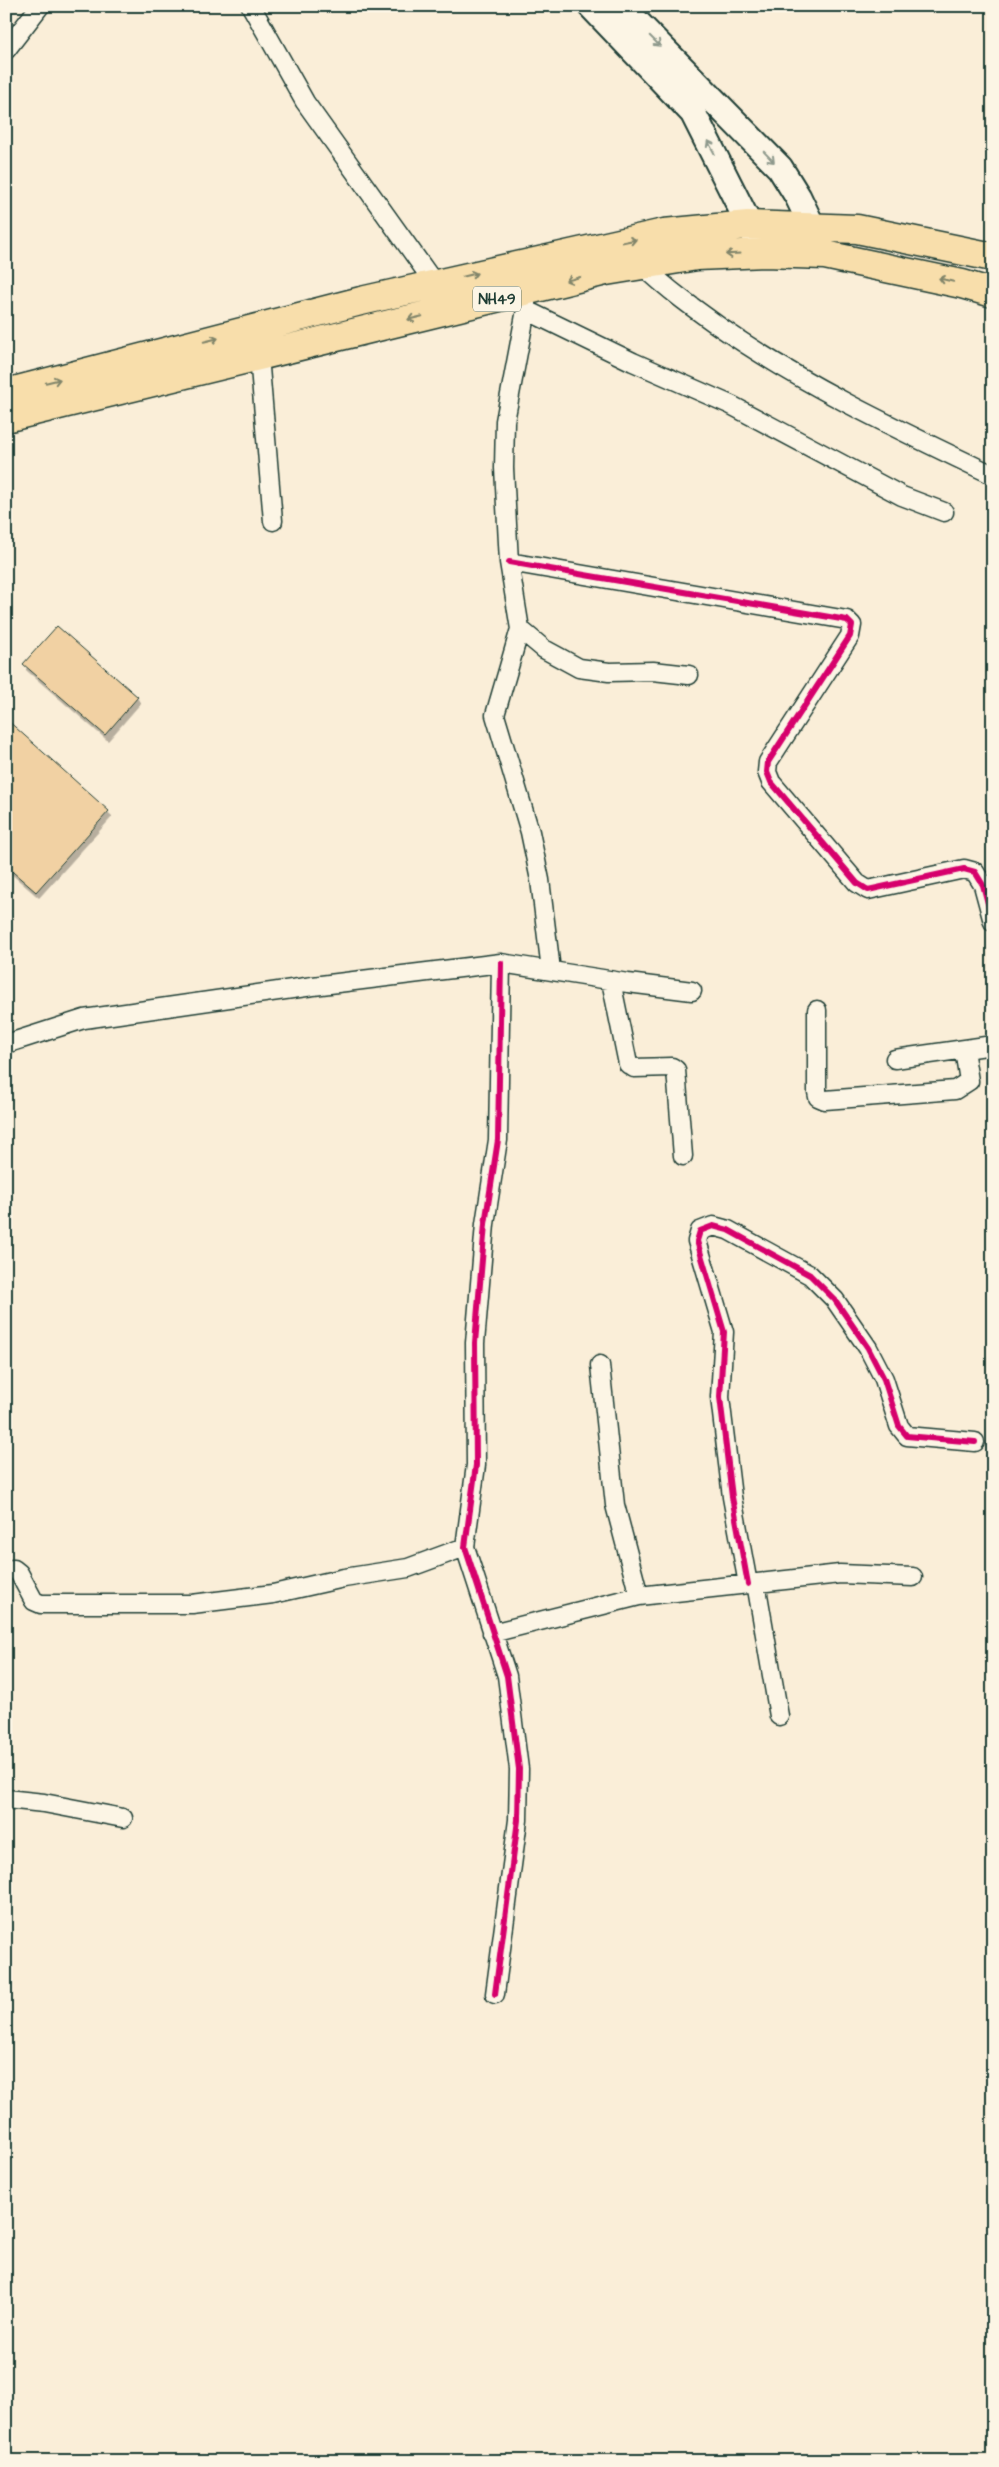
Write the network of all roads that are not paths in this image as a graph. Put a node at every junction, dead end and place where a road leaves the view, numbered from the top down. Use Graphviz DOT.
graph roads {
  1 [pos="40,6"];
  2 [pos="251,6"];
  3 [pos="591,6"];
  4 [pos="621,6"];
  5 [pos="6,50"];
  6 [pos="748,225"];
  7 [pos="813,226"];
  8 [pos="765,253"];
  9 [pos="825,255"];
  10 [pos="993,257"];
  11 [pos="643,266"];
  12 [pos="435,284"];
  13 [pos="993,293"];
  14 [pos="526,301"];
  15 [pos="259,356"];
  16 [pos="6,393"];
  17 [pos="6,418"];
  18 [pos="993,475"];
  19 [pos="944,512"];
  20 [pos="273,521"];
  21 [pos="509,562"];
  22 [pos="520,628"];
  23 [pos="689,675"];
  24 [pos="993,922"];
  25 [pos="501,963"];
  26 [pos="551,970"];
  27 [pos="611,981"];
  28 [pos="692,991"];
  29 [pos="817,1010"];
  30 [pos="6,1044"];
  31 [pos="993,1045"];
  32 [pos="964,1050"];
  33 [pos="895,1059"];
  34 [pos="683,1156"];
  35 [pos="600,1365"];
  36 [pos="975,1442"];
  37 [pos="465,1547"];
  38 [pos="6,1570"];
  39 [pos="913,1577"];
  40 [pos="752,1583"];
  41 [pos="638,1596"];
  42 [pos="492,1633"];
  43 [pos="779,1716"];
  44 [pos="6,1799"];
  45 [pos="123,1818"];
  46 [pos="495,1994"];
  1 -- 5 [label="street"];
  2 -- 12 [label="street"];
  6 -- 3 [label="main road, one-way"];
  4 -- 7 [label="main road, one-way"];
  6 -- 7 [label="highway, NH49"];
  6 -- 8 [label="main road"];
  12 -- 6 [label="highway, NH49, one-way"];
  7 -- 9 [label="main road"];
  7 -- 10 [label="highway, NH49"];
  8 -- 9 [label="highway, NH49"];
  8 -- 11 [label="highway, NH49, one-way"];
  13 -- 9 [label="highway, NH49, one-way"];
  11 -- 14 [label="highway, NH49, one-way"];
  11 -- 18 [label="street"];
  16 -- 12 [label="highway, NH49, one-way"];
  14 -- 15 [label="highway, NH49, one-way"];
  14 -- 19 [label="street"];
  14 -- 21 [label="street"];
  15 -- 17 [label="highway, NH49"];
  15 -- 20 [label="street"];
  21 -- 22 [label="street"];
  21 -- 24 [label="street"];
  22 -- 23 [label="street"];
  22 -- 26 [label="street"];
  25 -- 26 [label="street"];
  25 -- 30 [label="street"];
  25 -- 37 [label="street"];
  26 -- 27 [label="street"];
  27 -- 28 [label="street"];
  27 -- 34 [label="street"];
  29 -- 32 [label="street"];
  31 -- 32 [label="street"];
  32 -- 33 [label="street"];
  35 -- 41 [label="street"];
  36 -- 40 [label="street"];
  37 -- 38 [label="street"];
  37 -- 42 [label="street"];
  39 -- 40 [label="street"];
  40 -- 41 [label="street"];
  40 -- 43 [label="street"];
  41 -- 42 [label="street"];
  42 -- 46 [label="street"];
  44 -- 45 [label="street"];
}
